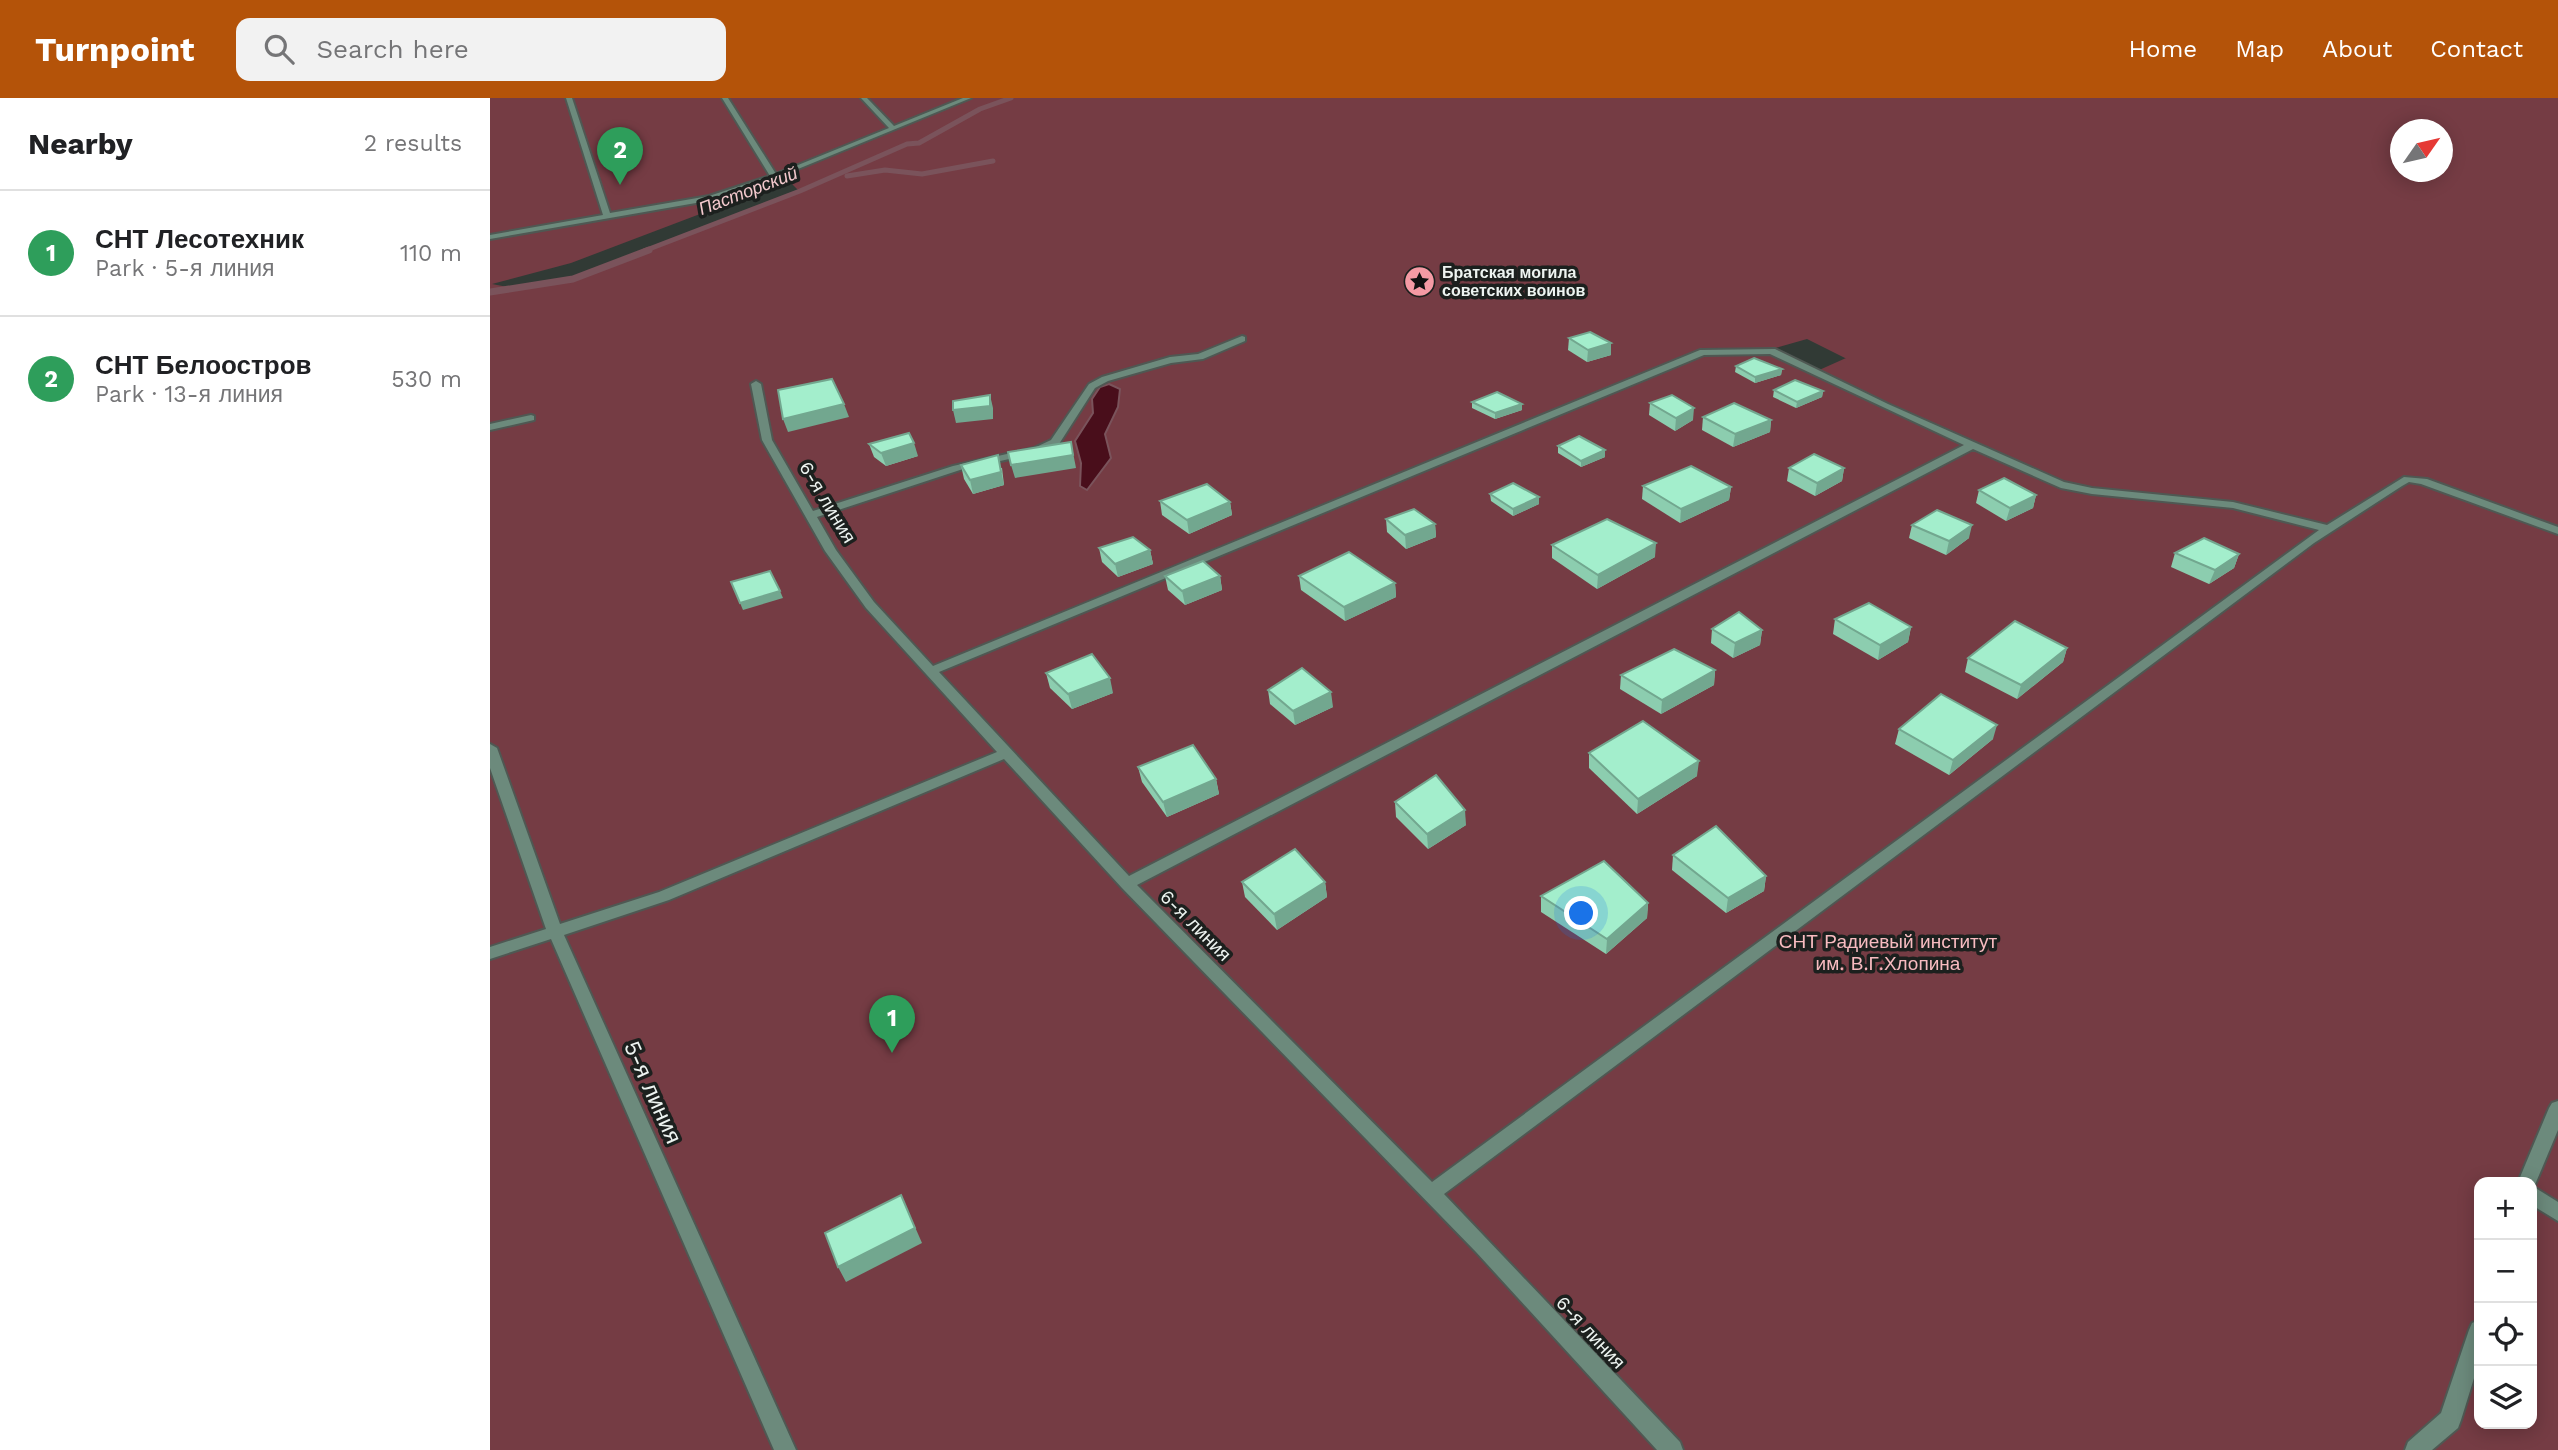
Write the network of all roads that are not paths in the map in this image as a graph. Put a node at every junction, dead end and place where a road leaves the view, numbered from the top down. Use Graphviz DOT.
graph roads {
  1 [pos="569,98"];
  2 [pos="725,98"];
  3 [pos="864,98"];
  4 [pos="968,98"];
  5 [pos="894,129"];
  6 [pos="774,177"];
  7 [pos="607,216"];
  8 [pos="490,237"];
  9 [pos="1242,339"];
  10 [pos="756,384"];
  11 [pos="531,418"];
  12 [pos="490,427"];
  13 [pos="1973,445"];
  14 [pos="811,515"];
  15 [pos="2329,528"];
  16 [pos="2558,531"];
  17 [pos="931,671"];
  18 [pos="490,748"];
  19 [pos="1006,753"];
  20 [pos="1126,884"];
  21 [pos="556,932"];
  22 [pos="490,953"];
  23 [pos="2558,1108"];
  24 [pos="2529,1177"];
  25 [pos="1431,1193"];
  26 [pos="2537,1198"];
  27 [pos="2558,1213"];
  28 [pos="2474,1345"];
  29 [pos="785,1450"];
  30 [pos="1672,1450"];
  31 [pos="2416,1450"];
  1 -- 7 [label="street"];
  2 -- 6 [label="street"];
  3 -- 5 [label="street"];
  4 -- 5 [label="street"];
  5 -- 6 [label="street"];
  6 -- 7 [label="street"];
  7 -- 8 [label="street"];
  9 -- 14 [label="street"];
  10 -- 14 [label="street, 6-я линия"];
  11 -- 12 [label="street"];
  13 -- 15 [label="street"];
  13 -- 17 [label="street"];
  13 -- 20 [label="street"];
  14 -- 17 [label="street, 6-я линия"];
  15 -- 16 [label="street"];
  15 -- 25 [label="street"];
  17 -- 19 [label="street, 6-я линия"];
  18 -- 21 [label="street, 5-я линия"];
  19 -- 20 [label="street, 6-я линия"];
  19 -- 21 [label="street"];
  20 -- 25 [label="street, 6-я линия"];
  21 -- 22 [label="street"];
  21 -- 29 [label="street, 5-я линия"];
  23 -- 24 [label="street"];
  25 -- 30 [label="street, 6-я линия"];
  26 -- 27 [label="street"];
  28 -- 31 [label="street"];
}
